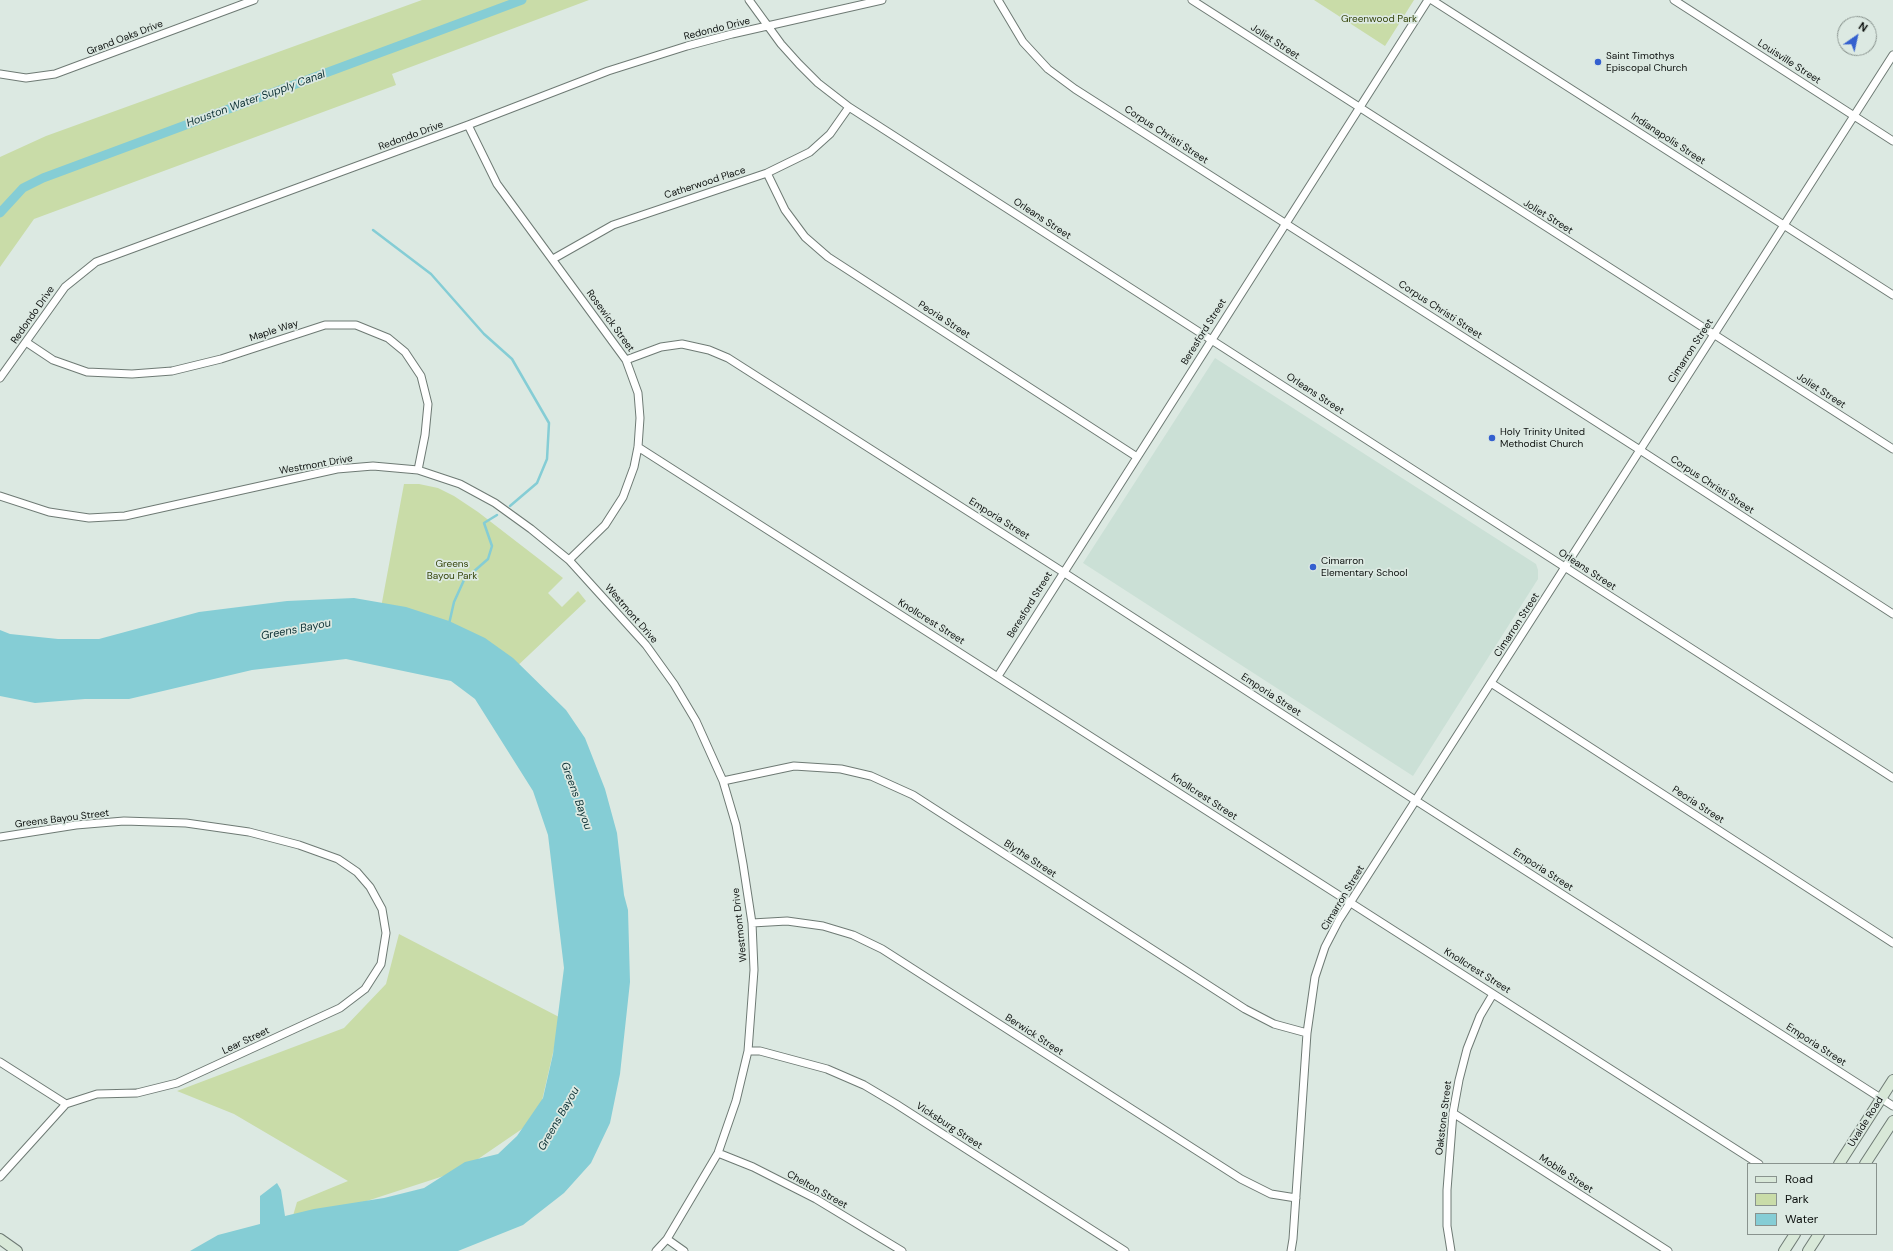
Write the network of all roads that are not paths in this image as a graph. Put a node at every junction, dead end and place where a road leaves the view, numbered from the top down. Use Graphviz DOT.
graph roads {
  1 [pos="254,0"];
  2 [pos="749,0"];
  3 [pos="882,0"];
  4 [pos="998,0"];
  5 [pos="1192,0"];
  6 [pos="1428,0"];
  7 [pos="1432,0"];
  8 [pos="1674,0"];
  9 [pos="768,26"];
  10 [pos="1893,55"];
  11 [pos="0,74"];
  12 [pos="849,107"];
  13 [pos="1359,108"];
  14 [pos="1854,116"];
  15 [pos="468,125"];
  16 [pos="1893,141"];
  17 [pos="767,173"];
  18 [pos="1286,224"];
  19 [pos="1784,225"];
  20 [pos="553,259"];
  21 [pos="1893,296"];
  22 [pos="1714,334"];
  23 [pos="1211,339"];
  24 [pos="26,342"];
  25 [pos="626,360"];
  26 [pos="0,378"];
  27 [pos="638,447"];
  28 [pos="1893,449"];
  29 [pos="1640,450"];
  30 [pos="1137,457"];
  31 [pos="418,470"];
  32 [pos="0,496"];
  33 [pos="569,560"];
  34 [pos="1566,568"];
  35 [pos="1063,572"];
  36 [pos="1893,614"];
  37 [pos="998,676"];
  38 [pos="1491,683"];
  39 [pos="1893,778"];
  40 [pos="723,781"];
  41 [pos="1416,800"];
  42 [pos="0,837"];
  43 [pos="338,859"];
  44 [pos="1350,903"];
  45 [pos="752,923"];
  46 [pos="1893,943"];
  47 [pos="1493,994"];
  48 [pos="1307,1033"];
  49 [pos="748,1051"];
  50 [pos="0,1062"];
  51 [pos="1893,1080"];
  52 [pos="1881,1098"];
  53 [pos="66,1104"];
  54 [pos="1893,1106"];
  55 [pos="1454,1113"];
  56 [pos="1893,1121"];
  57 [pos="718,1153"];
  58 [pos="1757,1163"];
  59 [pos="1840,1163"];
  60 [pos="1866,1163"];
  61 [pos="0,1177"];
  62 [pos="1296,1198"];
  63 [pos="1793,1235"];
  64 [pos="1818,1235"];
  65 [pos="0,1239"];
  66 [pos="667,1239"];
  67 [pos="17,1251"];
  68 [pos="656,1251"];
  69 [pos="684,1251"];
  70 [pos="902,1251"];
  71 [pos="1125,1251"];
  72 [pos="1291,1251"];
  73 [pos="1451,1251"];
  74 [pos="1668,1251"];
  75 [pos="1784,1251"];
  76 [pos="1808,1251"];
  1 -- 11 [label="street, Grand Oaks Drive"];
  2 -- 9 [label="street, Orleans Street"];
  3 -- 9 [label="street, Redondo Drive"];
  4 -- 18 [label="street, Corpus Christi Street"];
  5 -- 13 [label="street, Joliet Street"];
  6 -- 13 [label="street, Beresford Street"];
  7 -- 19 [label="street, Indianapolis Street"];
  8 -- 14 [label="street, Louisville Street"];
  9 -- 12 [label="street, Orleans Street"];
  9 -- 15 [label="street, Redondo Drive"];
  10 -- 14 [label="street, Cimarron Street"];
  12 -- 17 [label="street, Catherwood Place"];
  12 -- 23 [label="street, Orleans Street"];
  13 -- 18 [label="street, Beresford Street"];
  13 -- 22 [label="street, Joliet Street"];
  14 -- 16 [label="street, Louisville Street"];
  14 -- 19 [label="street, Cimarron Street"];
  15 -- 20 [label="street, Rosewick Street"];
  15 -- 24 [label="street, Redondo Drive"];
  17 -- 20 [label="street, Catherwood Place"];
  17 -- 30 [label="street, Peoria Street"];
  18 -- 23 [label="street, Beresford Street"];
  18 -- 29 [label="street, Corpus Christi Street"];
  19 -- 21 [label="street, Indianapolis Street"];
  19 -- 22 [label="street, Cimarron Street"];
  20 -- 25 [label="street, Rosewick Street"];
  22 -- 28 [label="street, Joliet Street"];
  22 -- 29 [label="street, Cimarron Street"];
  23 -- 30 [label="street, Beresford Street"];
  23 -- 34 [label="street, Orleans Street"];
  24 -- 26 [label="street, Redondo Drive"];
  24 -- 31 [label="street, Maple Way"];
  25 -- 27 [label="street, Rosewick Street"];
  25 -- 35 [label="street, Emporia Street"];
  27 -- 33 [label="street, Rosewick Street"];
  27 -- 37 [label="street, Knollcrest Street"];
  29 -- 34 [label="street, Cimarron Street"];
  29 -- 36 [label="street, Corpus Christi Street"];
  30 -- 35 [label="street, Beresford Street"];
  31 -- 32 [label="street, Westmont Drive"];
  31 -- 33 [label="street, Westmont Drive"];
  33 -- 40 [label="street, Westmont Drive"];
  34 -- 38 [label="street, Cimarron Street"];
  34 -- 39 [label="street, Orleans Street"];
  35 -- 37 [label="street, Beresford Street"];
  35 -- 41 [label="street, Emporia Street"];
  37 -- 44 [label="street, Knollcrest Street"];
  38 -- 41 [label="street, Cimarron Street"];
  38 -- 46 [label="street, Peoria Street"];
  40 -- 45 [label="street, Westmont Drive"];
  40 -- 48 [label="street, Blythe Street"];
  41 -- 44 [label="street, Cimarron Street"];
  41 -- 52 [label="street, Emporia Street"];
  42 -- 43 [label="street, Greens Bayou Street"];
  43 -- 53 [label="street, Lear Street"];
  44 -- 47 [label="street, Knollcrest Street"];
  44 -- 48 [label="street, Cimarron Street"];
  45 -- 49 [label="street, Westmont Drive"];
  45 -- 62 [label="street, Berwick Street"];
  47 -- 55 [label="street, Oakstone Street"];
  47 -- 58 [label="street, Knollcrest Street"];
  48 -- 62 [label="street, Cimarron Street"];
  49 -- 57 [label="street, Westmont Drive"];
  49 -- 71 [label="street, Vicksburg Street"];
  50 -- 53 [label="street"];
  51 -- 52 [label="main road, Uvalde Road"];
  52 -- 54 [label="street, Emporia Street"];
  52 -- 59 [label="main road, Uvalde Road"];
  53 -- 61 [label="street, Lear Street"];
  55 -- 73 [label="street, Oakstone Street"];
  55 -- 74 [label="street, Mobile Street"];
  56 -- 60 [label="main road"];
  57 -- 66 [label="street, Westmont Drive"];
  57 -- 70 [label="street, Chelton Street"];
  62 -- 72 [label="street, Cimarron Street"];
  63 -- 75 [label="main road"];
  64 -- 76 [label="main road"];
  65 -- 67 [label="main road"];
  66 -- 68 [label="street, Westmont Drive"];
  66 -- 69 [label="street"];
}
